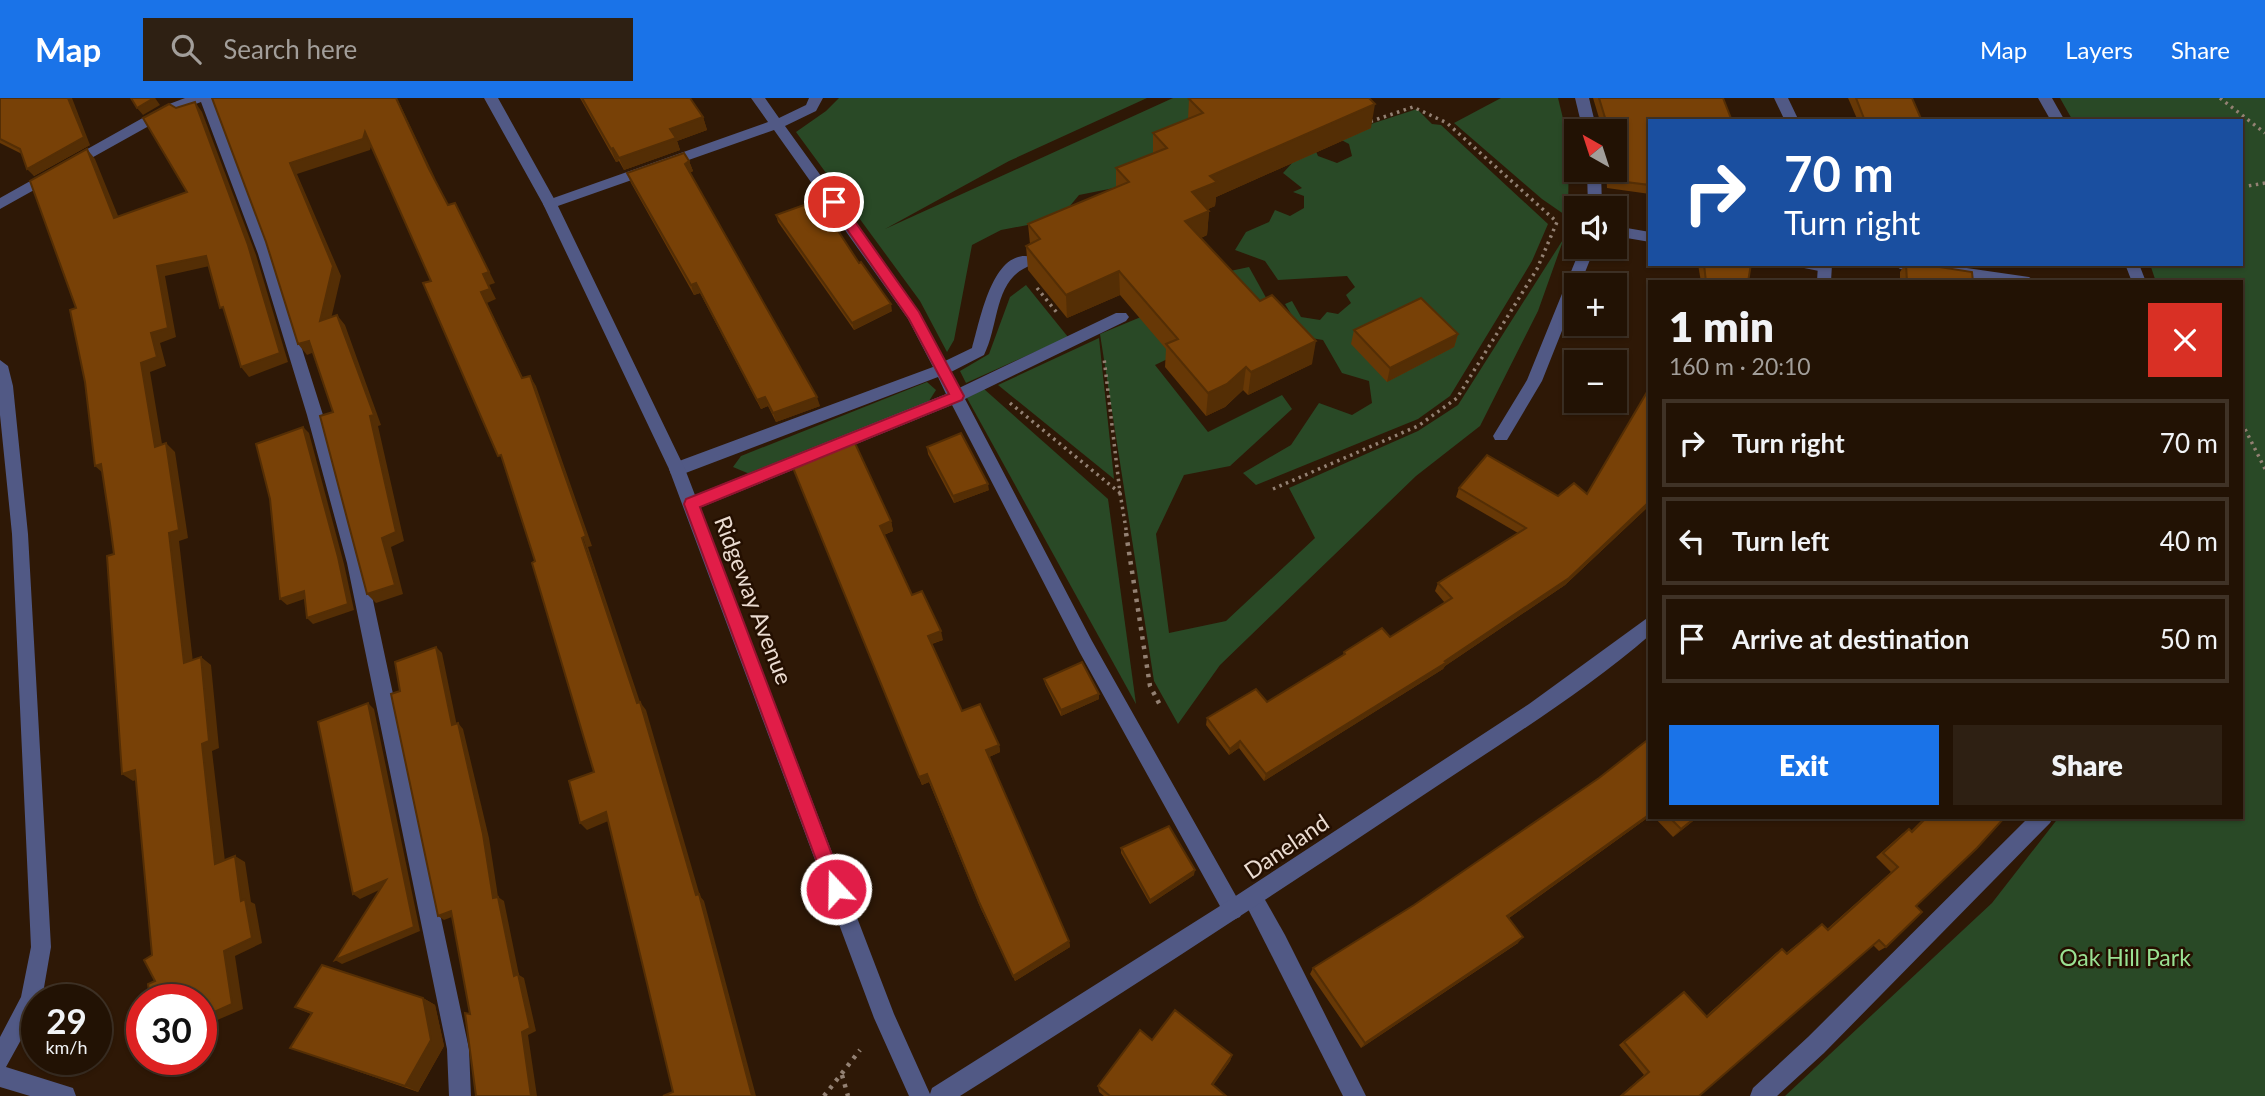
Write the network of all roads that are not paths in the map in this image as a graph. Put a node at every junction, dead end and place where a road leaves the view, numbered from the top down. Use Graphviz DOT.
graph roads {
  1 [pos="198,98"];
  2 [pos="206,98"];
  3 [pos="491,98"];
  4 [pos="758,98"];
  5 [pos="816,98"];
  6 [pos="1582,98"];
  7 [pos="1781,98"];
  8 [pos="2045,98"];
  9 [pos="1587,119"];
  10 [pos="1791,119"];
  11 [pos="2057,119"];
  12 [pos="777,124"];
  13 [pos="0,204"];
  14 [pos="550,204"];
  15 [pos="1627,233"];
  16 [pos="1648,237"];
  17 [pos="1583,259"];
  18 [pos="1022,263"];
  19 [pos="1914,266"];
  20 [pos="2015,280"];
  21 [pos="1121,317"];
  22 [pos="0,366"];
  23 [pos="941,370"];
  24 [pos="957,396"];
  25 [pos="1501,436"];
  26 [pos="677,469"];
  27 [pos="691,504"];
  28 [pos="1648,626"];
  29 [pos="2041,819"];
  30 [pos="1253,898"];
  31 [pos="1234,910"];
  32 [pos="0,1059"];
  33 [pos="0,1076"];
  34 [pos="65,1096"];
  35 [pos="460,1096"];
  36 [pos="920,1096"];
  37 [pos="940,1096"];
  38 [pos="1355,1096"];
  39 [pos="1760,1096"];
  1 -- 13 [label="street"];
  2 -- 35 [label="street"];
  3 -- 14 [label="street, Ridgeway Avenue"];
  4 -- 12 [label="street"];
  5 -- 12 [label="street"];
  6 -- 9 [label="street"];
  7 -- 10 [label="street"];
  8 -- 11 [label="street"];
  12 -- 14 [label="street"];
  12 -- 23 [label="street"];
  14 -- 26 [label="street, Ridgeway Avenue"];
  15 -- 16 [label="street"];
  17 -- 25 [label="street"];
  18 -- 23 [label="street"];
  19 -- 20 [label="street"];
  21 -- 24 [label="street"];
  22 -- 32 [label="street"];
  23 -- 24 [label="street"];
  23 -- 26 [label="street"];
  24 -- 27 [label="street"];
  24 -- 31 [label="street"];
  26 -- 27 [label="street, Ridgeway Avenue"];
  27 -- 36 [label="street, Ridgeway Avenue"];
  28 -- 30 [label="street, Daneland"];
  29 -- 39 [label="street"];
  30 -- 31 [label="street, Daneland"];
  30 -- 38 [label="street"];
  31 -- 37 [label="street, Daneland"];
  33 -- 34 [label="street"];
}
